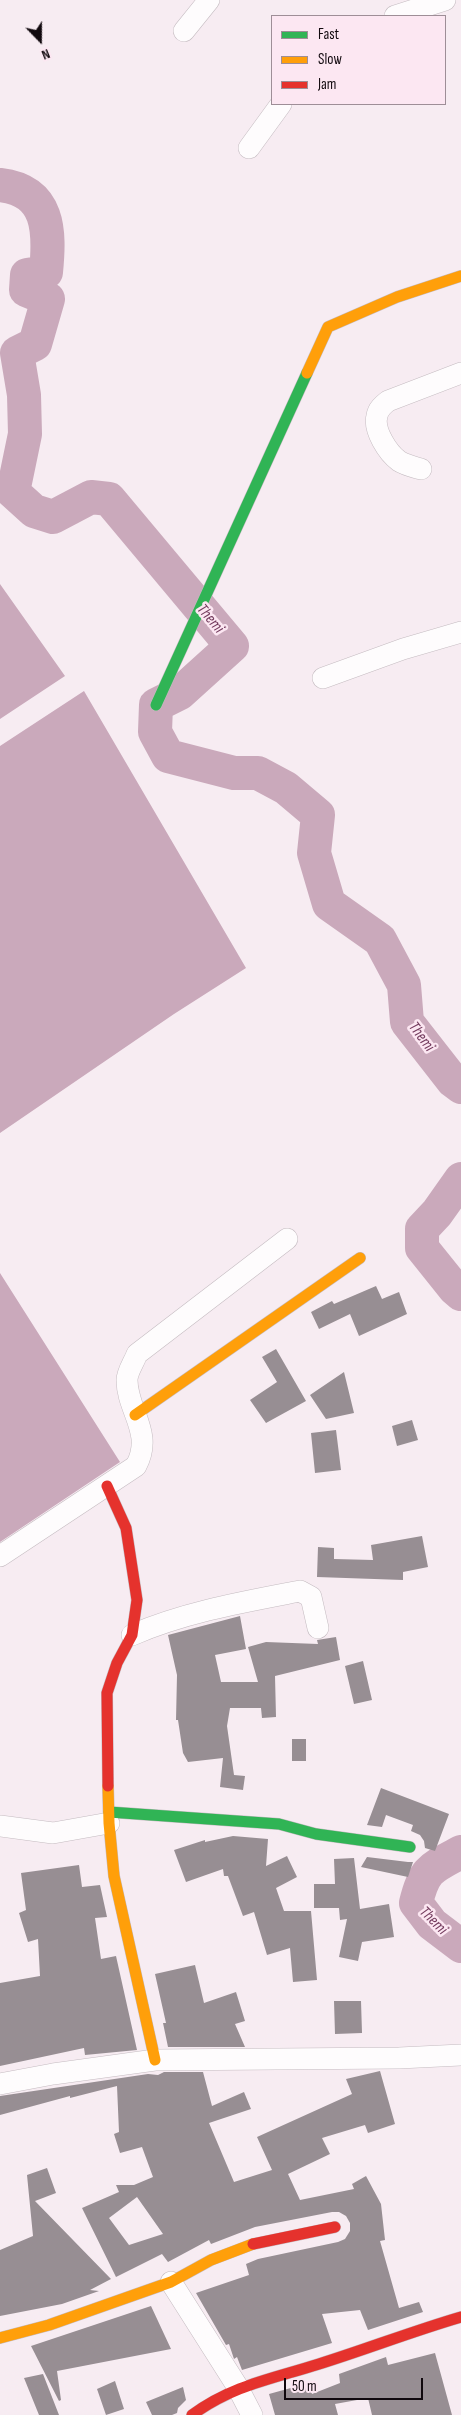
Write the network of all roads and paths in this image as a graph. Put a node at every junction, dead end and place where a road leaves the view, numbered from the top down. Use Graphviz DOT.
graph roads {
  1 [pos="209,0"];
  2 [pos="445,0"];
  3 [pos="399,15"];
  4 [pos="184,31"];
  5 [pos="281,105"];
  6 [pos="249,148"];
  7 [pos="461,276"];
  8 [pos="461,373"];
  9 [pos="421,469"];
  10 [pos="461,632"];
  11 [pos="323,678"];
  12 [pos="156,705"];
  13 [pos="287,1239"];
  14 [pos="360,1258"];
  15 [pos="136,1415"];
  16 [pos="107,1486"];
  17 [pos="0,1556"];
  18 [pos="318,1628"];
  19 [pos="132,1635"];
  20 [pos="109,1817"];
  21 [pos="0,1826"];
  22 [pos="410,1847"];
  23 [pos="455,2055"];
  24 [pos="155,2060"];
  25 [pos="0,2084"];
  26 [pos="335,2227"];
  27 [pos="171,2282"];
  28 [pos="461,2317"];
  29 [pos="0,2338"];
  30 [pos="238,2386"];
  31 [pos="192,2415"];
  32 [pos="252,2415"];
  1 -- 4 [label="street"];
  2 -- 3 [label="street"];
  5 -- 6 [label="street"];
  7 -- 12 [label="street"];
  8 -- 9 [label="street"];
  10 -- 11 [label="street"];
  13 -- 15 [label="street"];
  14 -- 15 [label="street"];
  15 -- 16 [label="street"];
  16 -- 17 [label="street"];
  16 -- 19 [label="street"];
  18 -- 19 [label="street"];
  19 -- 20 [label="street"];
  20 -- 21 [label="street"];
  20 -- 22 [label="street"];
  20 -- 24 [label="street"];
  23 -- 24 [label="street"];
  24 -- 25 [label="street"];
  26 -- 27 [label="street"];
  27 -- 29 [label="street"];
  27 -- 30 [label="street"];
  28 -- 30 [label="street"];
  30 -- 31 [label="street"];
  30 -- 32 [label="street"];
}
